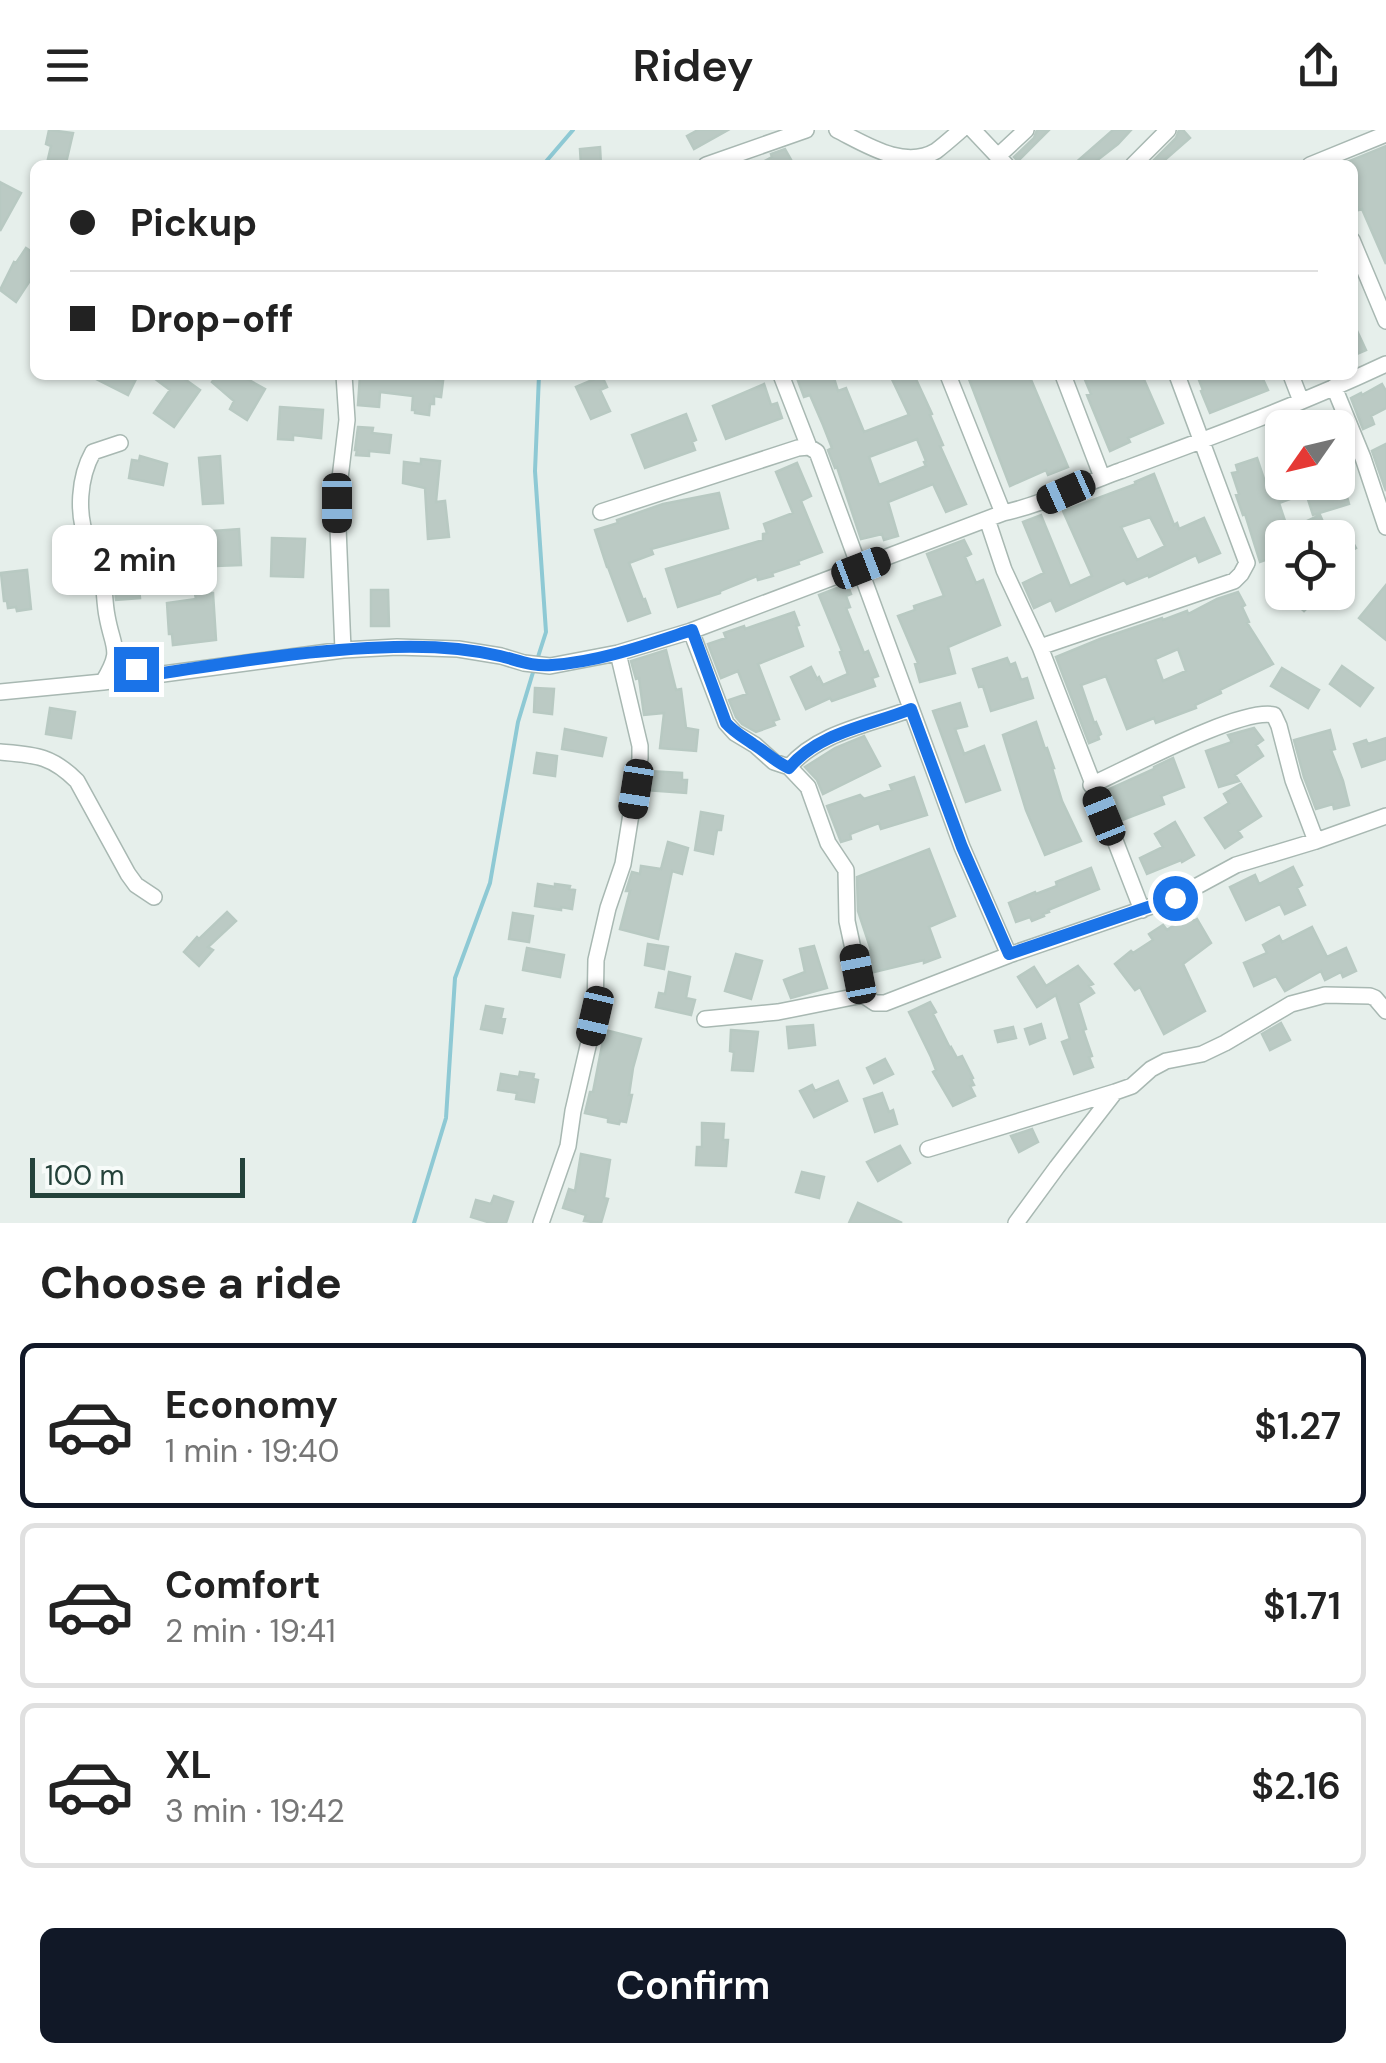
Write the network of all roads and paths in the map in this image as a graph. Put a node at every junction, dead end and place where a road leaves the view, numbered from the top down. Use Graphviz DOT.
graph roads {
  1 [pos="806,130"];
  2 [pos="837,130"];
  3 [pos="960,130"];
  4 [pos="973,130"];
  5 [pos="1026,130"];
  6 [pos="1168,130"];
  7 [pos="1386,134"];
  8 [pos="720,160"];
  9 [pos="1001,160"];
  10 [pos="1003,160"];
  11 [pos="1138,160"];
  12 [pos="1326,160"];
  13 [pos="1358,254"];
  14 [pos="1386,321"];
  15 [pos="1386,364"];
  16 [pos="1358,377"];
  17 [pos="344,380"];
  18 [pos="783,380"];
  19 [pos="950,380"];
  20 [pos="1065,380"];
  21 [pos="1179,380"];
  22 [pos="1293,380"];
  23 [pos="1351,380"];
  24 [pos="1334,388"];
  25 [pos="1301,401"];
  26 [pos="1202,441"];
  27 [pos="120,442"];
  28 [pos="810,447"];
  29 [pos="1102,478"];
  30 [pos="601,512"];
  31 [pos="995,516"];
  32 [pos="1386,526"];
  33 [pos="861,568"];
  34 [pos="692,630"];
  35 [pos="1040,646"];
  36 [pos="343,650"];
  37 [pos="117,652"];
  38 [pos="618,654"];
  39 [pos="144,676"];
  40 [pos="103,682"];
  41 [pos="0,692"];
  42 [pos="911,709"];
  43 [pos="0,752"];
  44 [pos="789,768"];
  45 [pos="1091,785"];
  46 [pos="1386,816"];
  47 [pos="1316,841"];
  48 [pos="154,897"];
  49 [pos="1142,910"];
  50 [pos="1009,954"];
  51 [pos="863,995"];
  52 [pos="1386,1011"];
  53 [pos="704,1019"];
  54 [pos="1116,1092"];
  55 [pos="928,1149"];
  56 [pos="542,1223"];
  57 [pos="1016,1223"];
  1 -- 8 [label="street"];
  2 -- 3 [label="street"];
  4 -- 9 [label="street"];
  5 -- 10 [label="street"];
  6 -- 11 [label="street"];
  7 -- 12 [label="street"];
  13 -- 14 [label="street"];
  15 -- 16 [label="street"];
  17 -- 36 [label="street"];
  18 -- 28 [label="street"];
  19 -- 31 [label="street"];
  20 -- 29 [label="street"];
  21 -- 26 [label="street"];
  22 -- 25 [label="street"];
  23 -- 24 [label="street"];
  24 -- 25 [label="street"];
  24 -- 32 [label="street"];
  25 -- 26 [label="street"];
  26 -- 29 [label="street"];
  26 -- 35 [label="street"];
  27 -- 37 [label="street"];
  28 -- 30 [label="street"];
  28 -- 33 [label="street"];
  29 -- 31 [label="street"];
  31 -- 33 [label="street"];
  31 -- 35 [label="street"];
  33 -- 34 [label="street"];
  33 -- 42 [label="street"];
  34 -- 38 [label="street"];
  34 -- 44 [label="street"];
  35 -- 45 [label="street"];
  36 -- 38 [label="street"];
  36 -- 39 [label="street"];
  37 -- 39 [label="street"];
  37 -- 40 [label="street"];
  38 -- 56 [label="street"];
  39 -- 40 [label="street"];
  40 -- 41 [label="street"];
  42 -- 44 [label="street"];
  42 -- 50 [label="street"];
  43 -- 48 [label="street"];
  44 -- 51 [label="street"];
  45 -- 47 [label="street"];
  45 -- 49 [label="street"];
  46 -- 47 [label="street"];
  47 -- 49 [label="street"];
  49 -- 50 [label="street"];
  50 -- 51 [label="street"];
  51 -- 53 [label="street"];
  52 -- 54 [label="street"];
  54 -- 55 [label="street"];
  54 -- 57 [label="street"];
}
